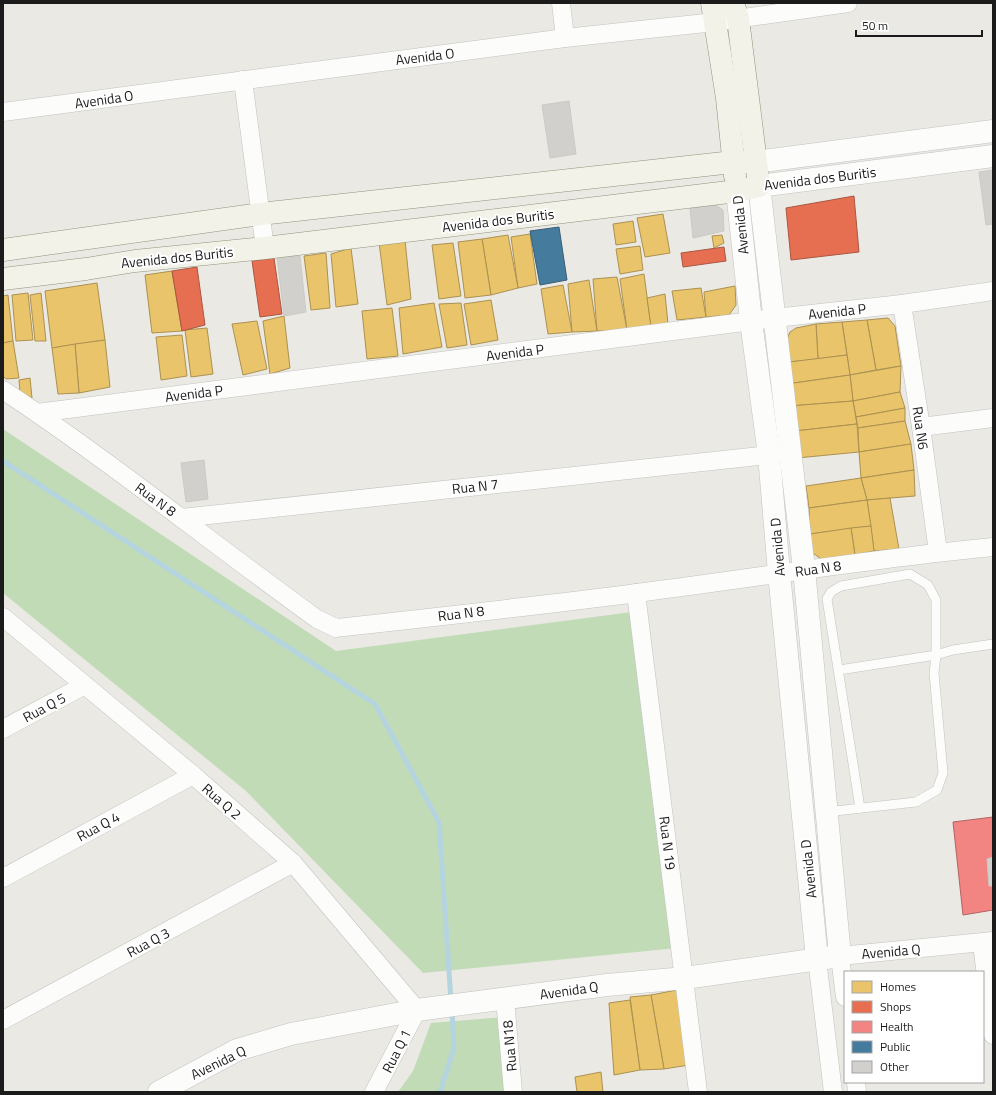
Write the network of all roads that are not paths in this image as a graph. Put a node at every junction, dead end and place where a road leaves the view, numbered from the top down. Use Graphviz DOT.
graph roads {
  1 [pos="561,3"];
  2 [pos="848,3"];
  3 [pos="735,11"];
  4 [pos="713,12"];
  5 [pos="565,38"];
  6 [pos="243,80"];
  7 [pos="3,112"];
  8 [pos="993,131"];
  9 [pos="993,156"];
  10 [pos="733,162"];
  11 [pos="756,162"];
  12 [pos="759,186"];
  13 [pos="737,191"];
  14 [pos="260,214"];
  15 [pos="265,248"];
  16 [pos="3,250"];
  17 [pos="3,278"];
  18 [pos="993,291"];
  19 [pos="902,304"];
  20 [pos="775,318"];
  21 [pos="751,321"];
  22 [pos="3,390"];
  23 [pos="37,413"];
  24 [pos="993,418"];
  25 [pos="921,427"];
  26 [pos="770,454"];
  27 [pos="182,518"];
  28 [pos="993,547"];
  29 [pos="938,552"];
  30 [pos="804,569"];
  31 [pos="779,573"];
  32 [pos="636,593"];
  33 [pos="3,617"];
  34 [pos="993,644"];
  35 [pos="936,655"];
  36 [pos="839,670"];
  37 [pos="85,685"];
  38 [pos="3,729"];
  39 [pos="193,775"];
  40 [pos="860,808"];
  41 [pos="826,812"];
  42 [pos="293,863"];
  43 [pos="3,878"];
  44 [pos="988,942"];
  45 [pos="840,956"];
  46 [pos="817,959"];
  47 [pos="685,978"];
  48 [pos="844,989"];
  49 [pos="505,999"];
  50 [pos="417,1010"];
  51 [pos="3,1020"];
  52 [pos="993,1035"];
  53 [pos="159,1092"];
  54 [pos="374,1092"];
  55 [pos="513,1092"];
  56 [pos="698,1092"];
  57 [pos="833,1092"];
  1 -- 5 [label="street"];
  2 -- 3 [label="street, Avenida O"];
  3 -- 4 [label="street, Avenida O"];
  3 -- 11 [label="main road, Avenida D"];
  4 -- 5 [label="street, Avenida O"];
  4 -- 10 [label="main road, Avenida D"];
  5 -- 6 [label="street, Avenida O"];
  6 -- 7 [label="street, Avenida O"];
  6 -- 14 [label="street"];
  8 -- 11 [label="street, Avenida dos Buritis"];
  9 -- 12 [label="street, Avenida dos Buritis"];
  10 -- 11 [label="main road, Avenida dos Buritis"];
  10 -- 13 [label="main road, Avenida D"];
  10 -- 14 [label="main road, Avenida dos Buritis"];
  11 -- 12 [label="main road, Avenida D"];
  12 -- 13 [label="main road, Avenida dos Buritis"];
  12 -- 20 [label="street, Avenida D"];
  13 -- 15 [label="main road, Avenida dos Buritis"];
  13 -- 21 [label="street, Avenida D"];
  14 -- 15 [label="street"];
  14 -- 16 [label="main road, Avenida dos Buritis"];
  15 -- 17 [label="main road, Avenida dos Buritis"];
  18 -- 19 [label="street, Avenida P"];
  19 -- 20 [label="street, Avenida P"];
  19 -- 25 [label="street, Rua N6"];
  20 -- 21 [label="street, Avenida P"];
  20 -- 30 [label="street, Avenida D"];
  21 -- 23 [label="street, Avenida P"];
  21 -- 26 [label="street, Avenida D"];
  22 -- 23 [label="street, Rua N 8"];
  23 -- 27 [label="street, Rua N 8"];
  24 -- 25 [label="street"];
  25 -- 29 [label="street, Rua N6"];
  26 -- 27 [label="street, Rua N 7"];
  26 -- 31 [label="street, Avenida D"];
  27 -- 32 [label="street, Rua N 8"];
  28 -- 29 [label="street, Rua N 8"];
  29 -- 30 [label="street, Rua N 8"];
  30 -- 31 [label="street, Rua N 8"];
  30 -- 41 [label="street, Avenida D"];
  31 -- 32 [label="street, Rua N 8"];
  31 -- 46 [label="street, Avenida D"];
  32 -- 47 [label="street, Rua N 19"];
  33 -- 37 [label="street, Rua Q 2"];
  34 -- 35 [label="lane"];
  35 -- 36 [label="lane"];
  35 -- 36 [label="lane"];
  35 -- 40 [label="lane"];
  36 -- 40 [label="lane"];
  37 -- 38 [label="street, Rua Q 5"];
  37 -- 39 [label="street, Rua Q 2"];
  39 -- 42 [label="street, Rua Q 2"];
  39 -- 43 [label="street, Rua Q 4"];
  40 -- 41 [label="lane"];
  41 -- 45 [label="street, Avenida D"];
  42 -- 50 [label="street, Rua Q 2"];
  42 -- 51 [label="street, Rua Q 3"];
  44 -- 45 [label="street, Avenida Q"];
  44 -- 52 [label="street"];
  45 -- 46 [label="street, Avenida Q"];
  45 -- 48 [label="street, Avenida D"];
  46 -- 47 [label="street, Avenida Q"];
  46 -- 57 [label="street, Avenida D"];
  47 -- 49 [label="street, Avenida Q"];
  47 -- 56 [label="street, Rua N 19"];
  49 -- 50 [label="street, Avenida Q"];
  49 -- 55 [label="street, Rua N18"];
  50 -- 53 [label="street, Avenida Q"];
  50 -- 54 [label="street, Rua Q 1"];
}
